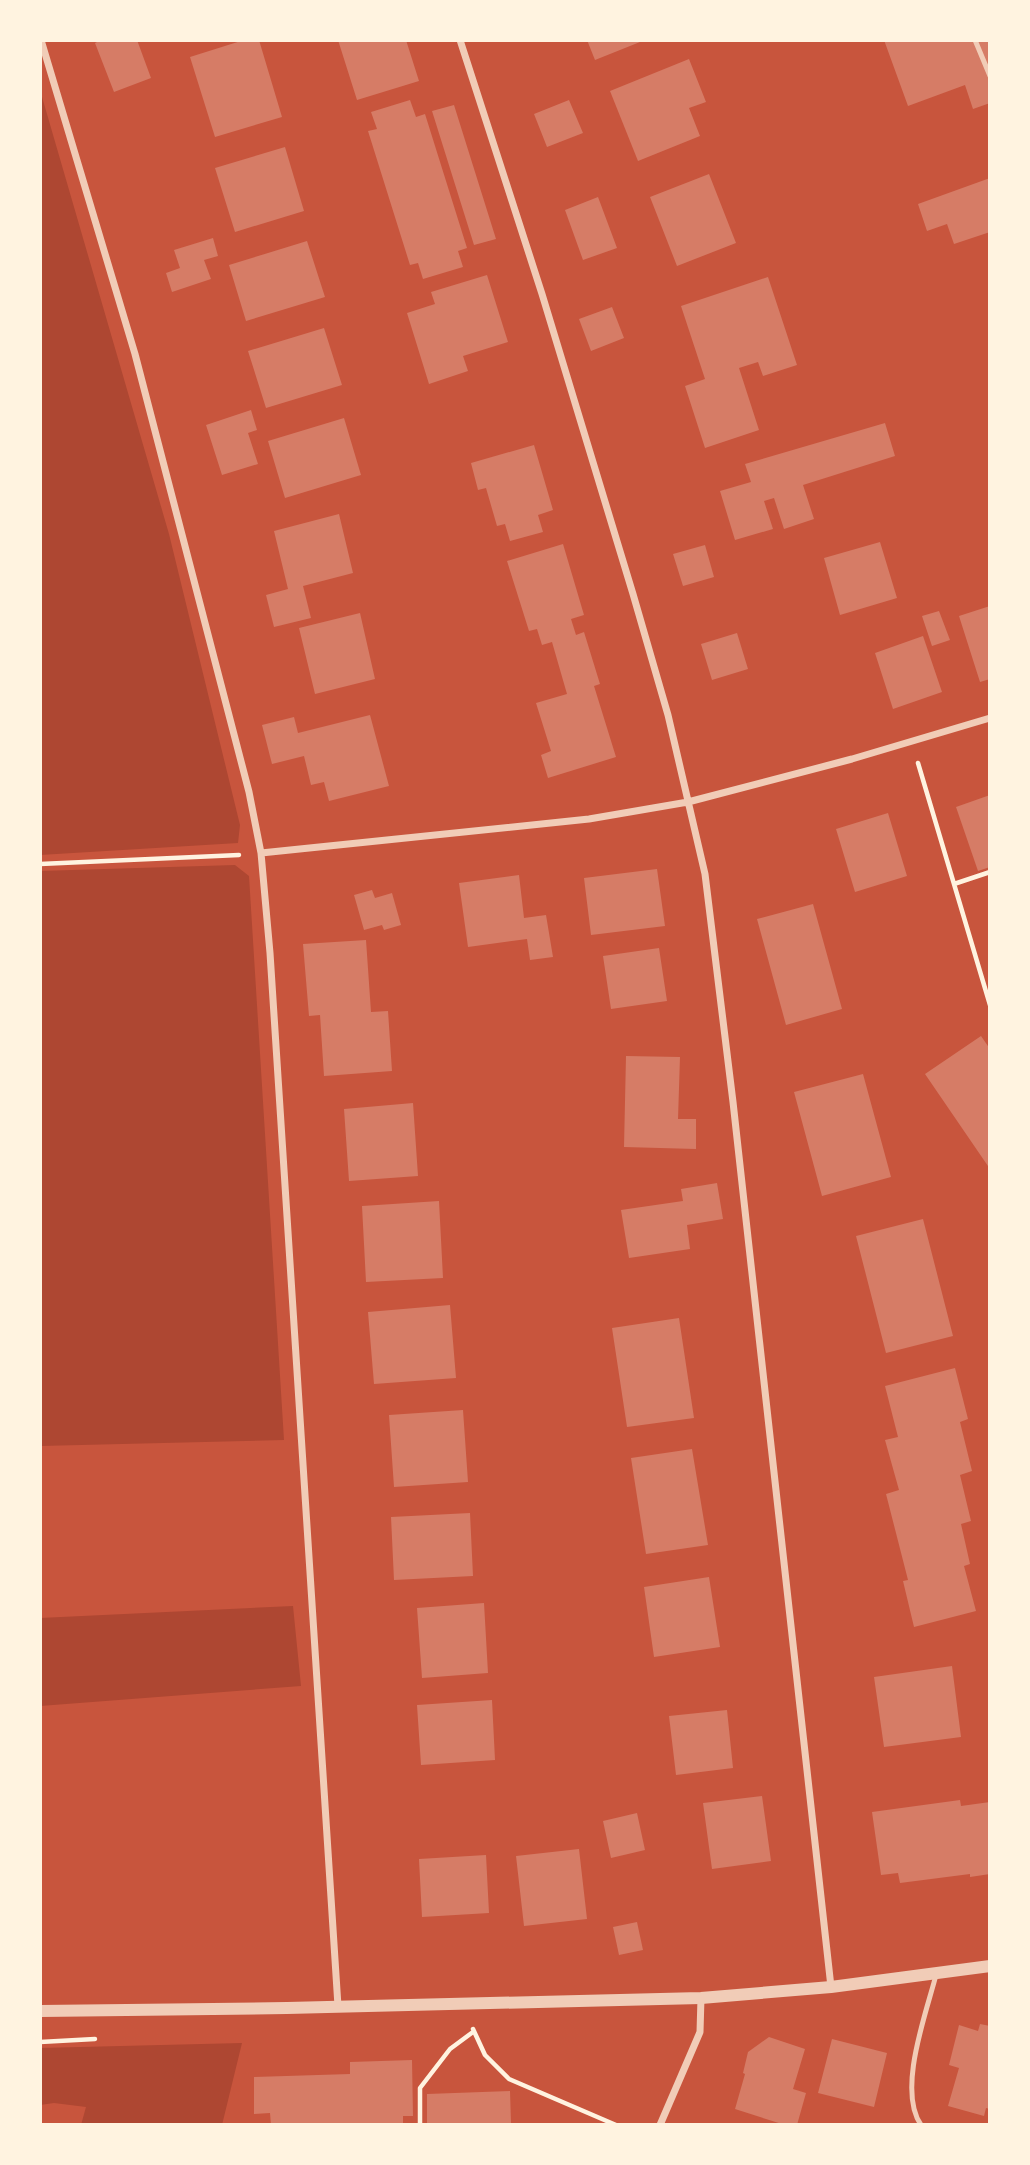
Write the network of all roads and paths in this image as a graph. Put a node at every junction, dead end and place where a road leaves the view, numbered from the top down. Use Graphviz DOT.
graph roads {
  1 [pos="41,40"];
  2 [pos="460,40"];
  3 [pos="975,40"];
  4 [pos="990,76"];
  5 [pos="990,718"];
  6 [pos="911,742"];
  7 [pos="688,802"];
  8 [pos="261,853"];
  9 [pos="40,864"];
  10 [pos="990,872"];
  11 [pos="954,884"];
  12 [pos="990,1005"];
  13 [pos="990,1966"];
  14 [pos="937,1972"];
  15 [pos="831,1986"];
  16 [pos="701,1998"];
  17 [pos="471,2004"];
  18 [pos="338,2006"];
  19 [pos="40,2011"];
  20 [pos="473,2032"];
  21 [pos="420,2125"];
  22 [pos="616,2125"];
  23 [pos="660,2125"];
  24 [pos="921,2125"];
  1 -- 8 [label="street"];
  2 -- 7 [label="street"];
  3 -- 4 [label="lane"];
  5 -- 6 [label="street"];
  6 -- 7 [label="street"];
  6 -- 11 [label="path"];
  7 -- 8 [label="street"];
  7 -- 15 [label="street"];
  8 -- 9 [label="path"];
  8 -- 18 [label="street"];
  10 -- 11 [label="path"];
  11 -- 12 [label="path"];
  13 -- 14 [label="street"];
  14 -- 15 [label="street"];
  14 -- 24 [label="lane"];
  15 -- 16 [label="street"];
  16 -- 17 [label="street"];
  16 -- 23 [label="street"];
  17 -- 18 [label="street"];
  17 -- 20 [label="path"];
  18 -- 19 [label="street"];
  20 -- 21 [label="path"];
  20 -- 22 [label="path"];
}
